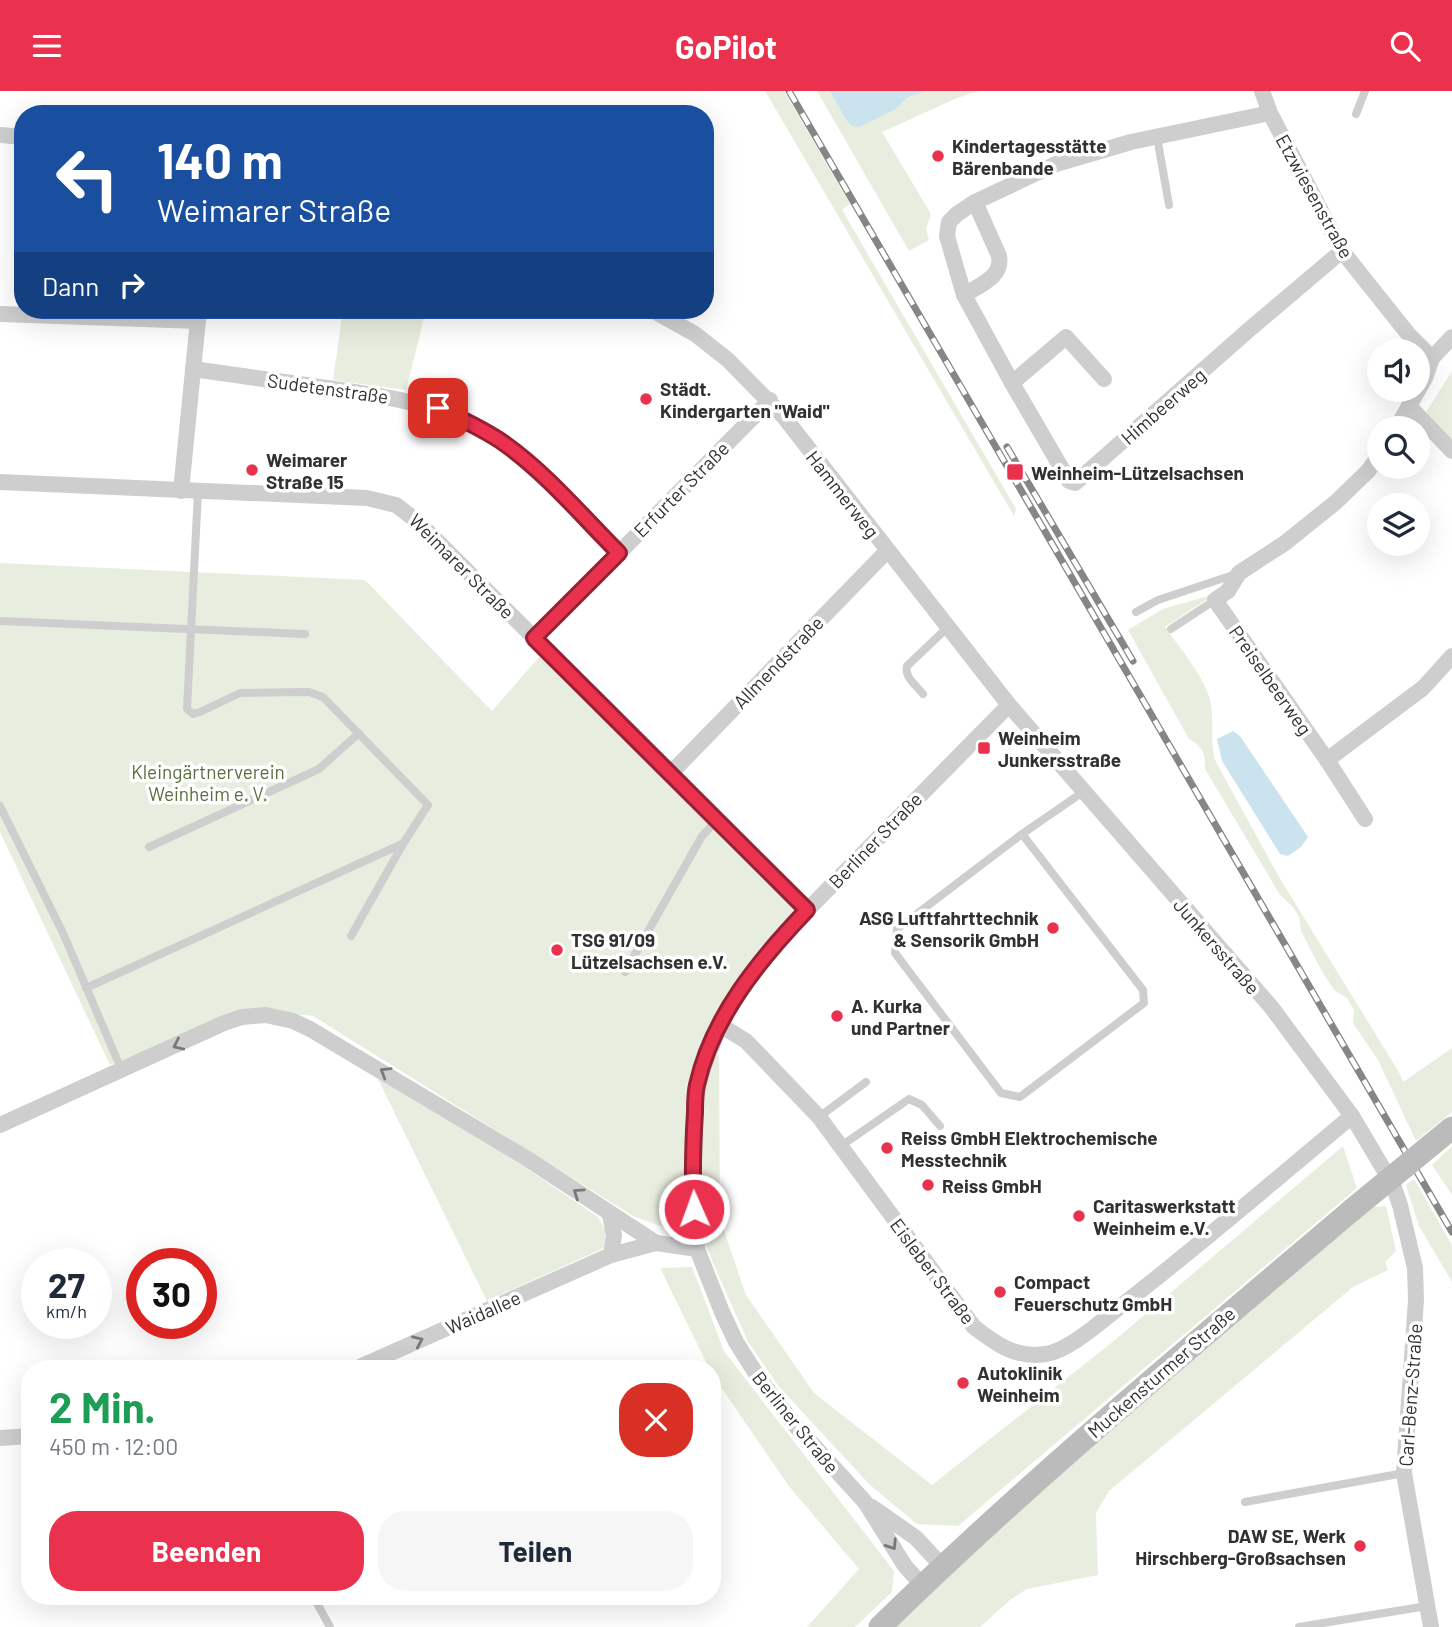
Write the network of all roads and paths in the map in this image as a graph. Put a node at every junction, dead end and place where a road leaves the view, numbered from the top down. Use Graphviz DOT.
graph roads {
  1 [pos="1262,91"];
  2 [pos="1365,91"];
  3 [pos="1270,113"];
  4 [pos="1356,114"];
  5 [pos="1157,137"];
  6 [pos="975,202"];
  7 [pos="1169,205"];
  8 [pos="1342,251"];
  9 [pos="964,295"];
  10 [pos="199,319"];
  11 [pos="668,319"];
  12 [pos="1452,337"];
  13 [pos="1432,358"];
  14 [pos="193,369"];
  15 [pos="1104,379"];
  16 [pos="1012,383"];
  17 [pos="769,400"];
  18 [pos="1409,406"];
  19 [pos="1403,416"];
  20 [pos="1452,451"];
  21 [pos="1367,472"];
  22 [pos="0,482"];
  23 [pos="181,491"];
  24 [pos="198,492"];
  25 [pos="887,551"];
  26 [pos="619,553"];
  27 [pos="1239,573"];
  28 [pos="1215,600"];
  29 [pos="1136,612"];
  30 [pos="0,621"];
  31 [pos="948,628"];
  32 [pos="1171,629"];
  33 [pos="191,630"];
  34 [pos="305,634"];
  35 [pos="534,638"];
  36 [pos="1452,656"];
  37 [pos="923,694"];
  38 [pos="1009,705"];
  39 [pos="359,733"];
  40 [pos="1327,760"];
  41 [pos="670,774"];
  42 [pos="1083,792"];
  43 [pos="0,806"];
  44 [pos="1365,819"];
  45 [pos="717,820"];
  46 [pos="1022,834"];
  47 [pos="403,844"];
  48 [pos="149,846"];
  49 [pos="807,910"];
  50 [pos="351,936"];
  51 [pos="625,972"];
  52 [pos="86,988"];
  53 [pos="720,1025"];
  54 [pos="122,1070"];
  55 [pos="866,1082"];
  56 [pos="819,1117"];
  57 [pos="1352,1117"];
  58 [pos="0,1125"];
  59 [pos="940,1126"];
  60 [pos="1452,1128"];
  61 [pos="841,1146"];
  62 [pos="1400,1205"];
  63 [pos="610,1215"];
  64 [pos="656,1243"];
  65 [pos="697,1249"];
  66 [pos="611,1255"];
  67 [pos="375,1360"];
  68 [pos="21,1437"];
  69 [pos="0,1438"];
  70 [pos="1404,1473"];
  71 [pos="865,1502"];
  72 [pos="1245,1502"];
  73 [pos="942,1566"];
  74 [pos="923,1585"];
  75 [pos="318,1605"];
  76 [pos="1427,1606"];
  77 [pos="330,1627"];
  78 [pos="880,1627"];
  79 [pos="1299,1627"];
  80 [pos="1431,1627"];
  1 -- 3 [label="street, Etzwiesenstraße"];
  2 -- 4 [label="lane"];
  3 -- 5 [label="street"];
  3 -- 8 [label="street, Etzwiesenstraße"];
  5 -- 6 [label="street"];
  5 -- 7 [label="lane"];
  6 -- 9 [label="street, Himbeerweg"];
  6 -- 9 [label="street"];
  8 -- 13 [label="street, Etzwiesenstraße"];
  8 -- 16 [label="street, Himbeerweg"];
  9 -- 16 [label="street, Himbeerweg"];
  10 -- 14 [label="street"];
  11 -- 17 [label="street, Hammerweg"];
  12 -- 13 [label="street"];
  13 -- 18 [label="street"];
  14 -- 23 [label="street"];
  14 -- 26 [label="street, Sudetenstraße"];
  15 -- 16 [label="street"];
  17 -- 25 [label="street, Hammerweg"];
  17 -- 26 [label="street, Erfurter Straße"];
  18 -- 19 [label="street"];
  18 -- 20 [label="street"];
  21 -- 27 [label="street"];
  22 -- 23 [label="street, Weimarer Straße"];
  23 -- 24 [label="street, Weimarer Straße"];
  24 -- 33 [label="lane"];
  24 -- 35 [label="street, Weimarer Straße"];
  25 -- 31 [label="street, Hammerweg"];
  25 -- 41 [label="street, Allmendstraße"];
  26 -- 35 [label="street, Erfurter Straße"];
  27 -- 28 [label="street"];
  27 -- 29 [label="lane"];
  28 -- 32 [label="lane"];
  28 -- 40 [label="street, Preiselbeerweg"];
  30 -- 33 [label="lane"];
  31 -- 37 [label="lane"];
  31 -- 38 [label="street, Hammerweg"];
  33 -- 34 [label="lane"];
  33 -- 39 [label="lane"];
  35 -- 41 [label="street, Weimarer Straße"];
  36 -- 40 [label="street"];
  38 -- 42 [label="street, Junkersstraße"];
  38 -- 49 [label="street, Berliner Straße"];
  39 -- 47 [label="lane"];
  39 -- 48 [label="lane"];
  40 -- 44 [label="street, Preiselbeerweg"];
  41 -- 45 [label="street, Weimarer Straße"];
  42 -- 46 [label="lane"];
  42 -- 57 [label="street, Junkersstraße"];
  43 -- 52 [label="lane"];
  45 -- 49 [label="street, Weimarer Straße"];
  45 -- 51 [label="lane"];
  46 -- 46 [label="lane"];
  47 -- 50 [label="lane"];
  47 -- 52 [label="lane"];
  49 -- 53 [label="street, Berliner Straße"];
  52 -- 54 [label="lane"];
  53 -- 56 [label="street, Eisleber Straße"];
  53 -- 65 [label="street, Berliner Straße"];
  54 -- 58 [label="street"];
  63 -- 54 [label="street, one-way"];
  55 -- 56 [label="lane"];
  56 -- 61 [label="street, Eisleber Straße"];
  57 -- 61 [label="street, Eisleber Straße"];
  57 -- 62 [label="street, Junkersstraße"];
  59 -- 61 [label="lane"];
  60 -- 73 [label="main road, Muckensturmer Straße, bridge"];
  62 -- 70 [label="street, Carl-Benz-Straße"];
  63 -- 64 [label="street"];
  63 -- 66 [label="street"];
  64 -- 65 [label="street, Waidallee"];
  64 -- 66 [label="street, Waidallee"];
  65 -- 71 [label="street, Berliner Straße"];
  67 -- 66 [label="street, Waidallee, one-way"];
  68 -- 69 [label="street"];
  70 -- 72 [label="lane"];
  70 -- 76 [label="street, Carl-Benz-Straße"];
  71 -- 73 [label="street, Berliner Straße"];
  71 -- 74 [label="street, Berliner Straße, one-way"];
  73 -- 74 [label="main road, Muckensturmer Straße"];
  74 -- 78 [label="main road, Muckensturmer Straße"];
  75 -- 77 [label="lane"];
  76 -- 79 [label="lane"];
  76 -- 80 [label="street, Carl-Benz-Straße"];
}
